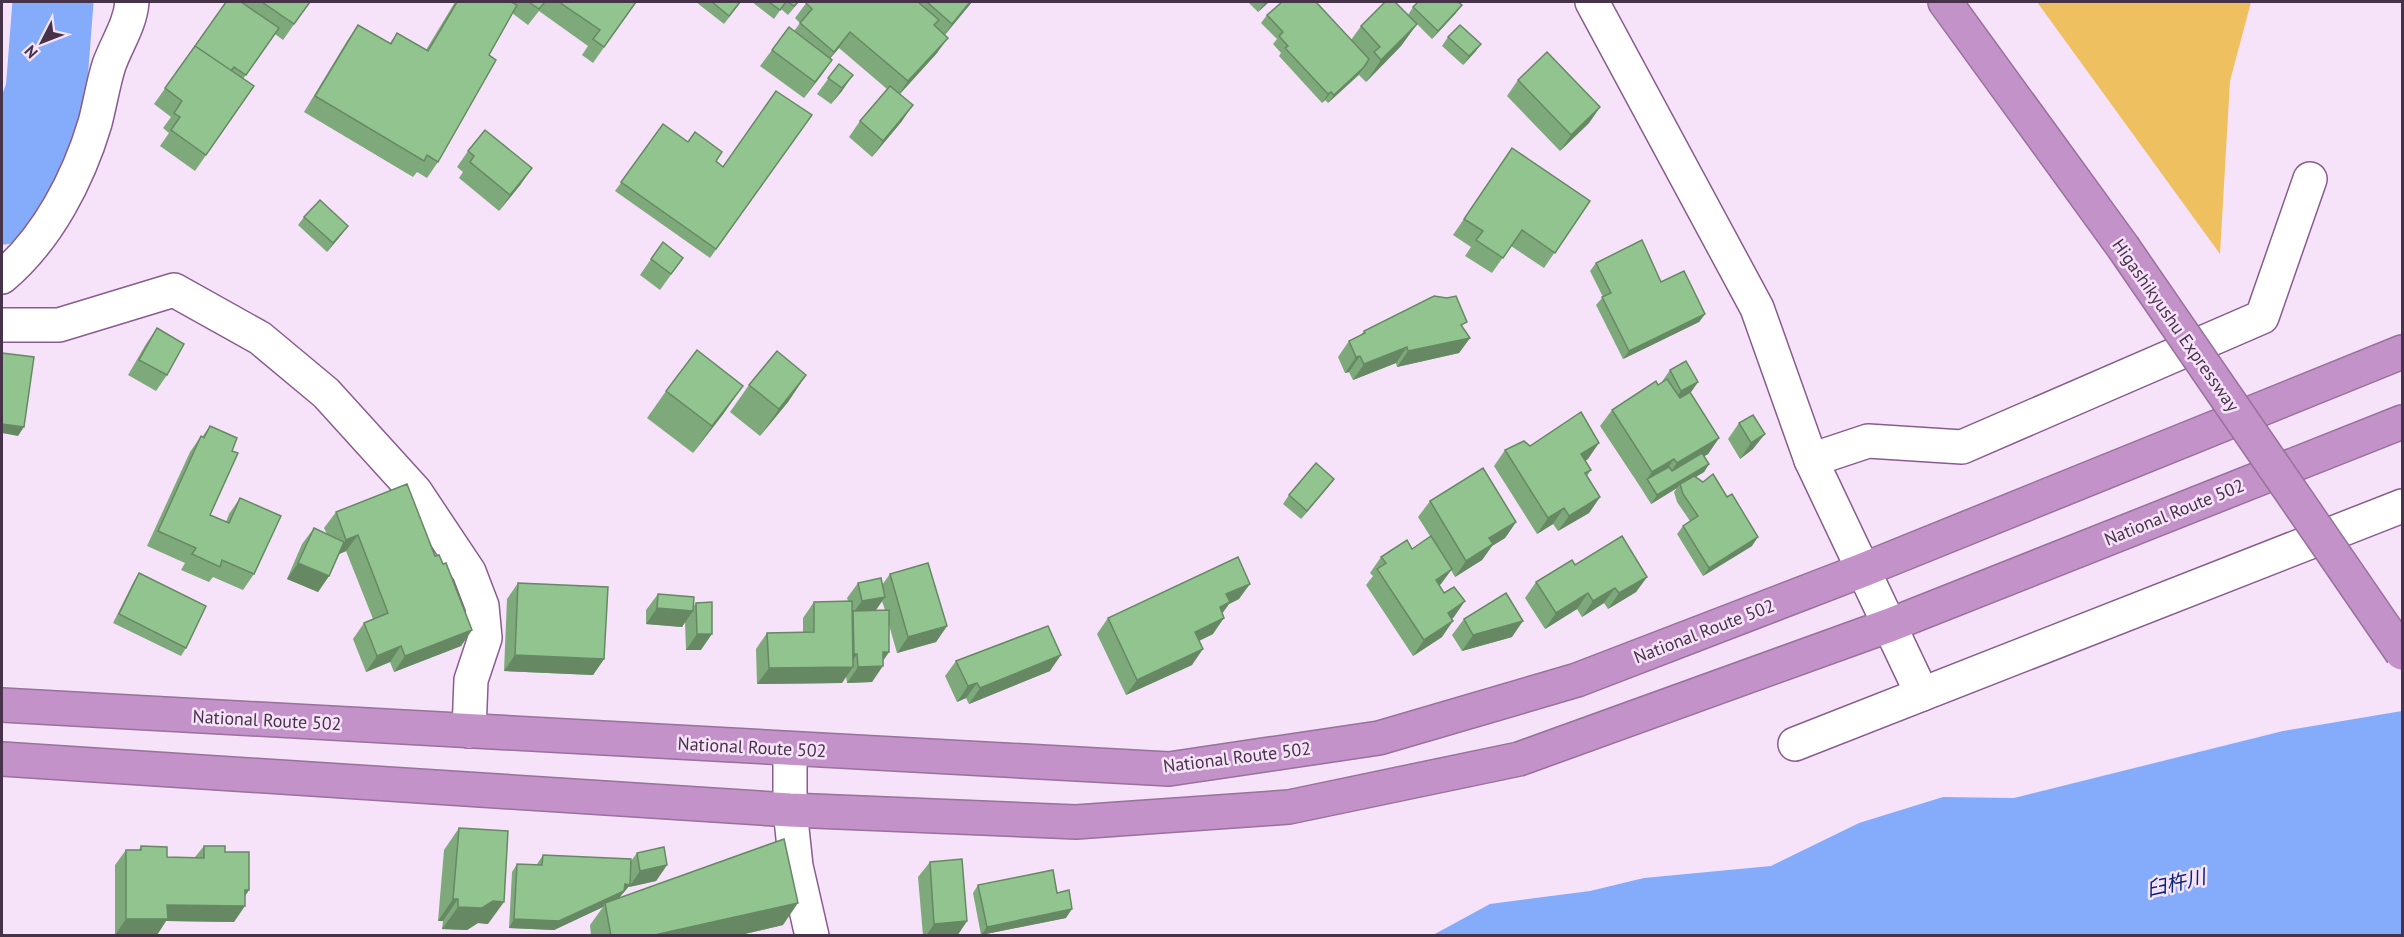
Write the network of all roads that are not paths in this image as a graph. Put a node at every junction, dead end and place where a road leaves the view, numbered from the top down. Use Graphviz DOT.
graph roads {
  1 [pos="1592,2"];
  2 [pos="1945,2"];
  3 [pos="139,7"];
  4 [pos="2310,179"];
  5 [pos="2,278"];
  6 [pos="2,325"];
  7 [pos="2403,352"];
  8 [pos="2403,422"];
  9 [pos="1811,459"];
  10 [pos="2403,506"];
  11 [pos="1863,570"];
  12 [pos="1890,625"];
  13 [pos="2403,653"];
  14 [pos="1922,694"];
  15 [pos="2,705"];
  16 [pos="469,731"];
  17 [pos="1795,744"];
  18 [pos="790,749"];
  19 [pos="2,759"];
  20 [pos="790,810"];
  21 [pos="812,936"];
  1 -- 9 [label="street"];
  2 -- 13 [label="highway, Higashikyushu Expressway, bridge"];
  3 -- 5 [label="street"];
  4 -- 9 [label="street"];
  6 -- 16 [label="street"];
  7 -- 11 [label="highway, National Route 502"];
  8 -- 12 [label="highway, National Route 502"];
  9 -- 11 [label="street"];
  10 -- 14 [label="street"];
  11 -- 12 [label="street"];
  11 -- 18 [label="highway, National Route 502"];
  12 -- 14 [label="street"];
  12 -- 20 [label="highway, National Route 502"];
  14 -- 17 [label="street"];
  15 -- 16 [label="highway, National Route 502"];
  16 -- 18 [label="highway, National Route 502"];
  18 -- 20 [label="street"];
  19 -- 20 [label="highway, National Route 502"];
  20 -- 21 [label="street"];
}
